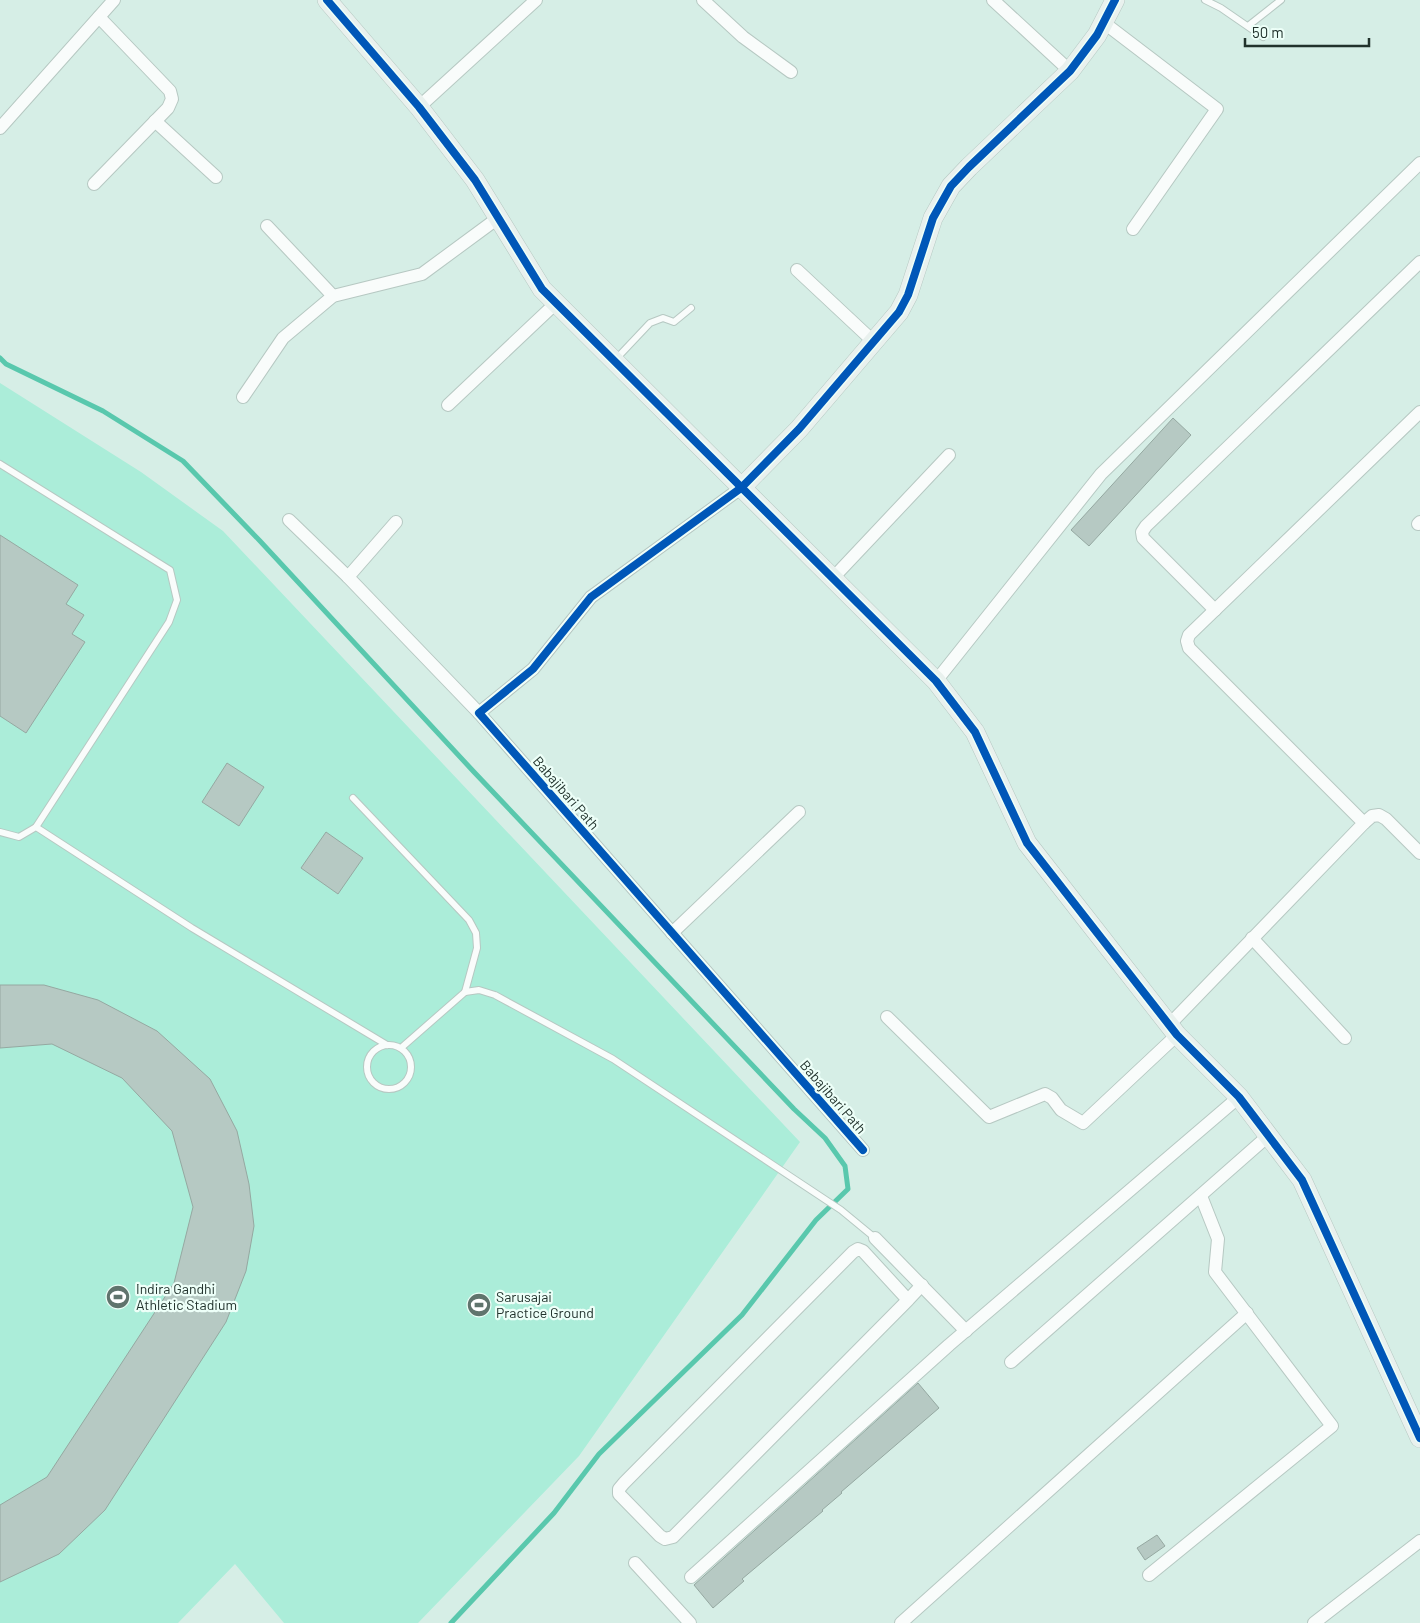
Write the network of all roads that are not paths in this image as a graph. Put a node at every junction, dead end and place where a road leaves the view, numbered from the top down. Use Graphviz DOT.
graph roads {
  1 [pos="114,0"];
  2 [pos="327,0"];
  3 [pos="536,0"];
  4 [pos="703,0"];
  5 [pos="994,0"];
  6 [pos="1115,0"];
  7 [pos="1205,0"];
  8 [pos="1281,0"];
  9 [pos="98,17"];
  10 [pos="1103,22"];
  11 [pos="1248,26"];
  12 [pos="1263,37"];
  13 [pos="1070,71"];
  14 [pos="791,72"];
  15 [pos="419,107"];
  16 [pos="155,121"];
  17 [pos="0,128"];
  18 [pos="1420,163"];
  19 [pos="216,177"];
  20 [pos="94,184"];
  21 [pos="498,218"];
  22 [pos="267,226"];
  23 [pos="1133,229"];
  24 [pos="1420,262"];
  25 [pos="797,270"];
  26 [pos="333,296"];
  27 [pos="556,303"];
  28 [pos="691,308"];
  29 [pos="874,342"];
  30 [pos="613,361"];
  31 [pos="243,397"];
  32 [pos="448,405"];
  33 [pos="1420,412"];
  34 [pos="949,455"];
  35 [pos="0,464"];
  36 [pos="741,488"];
  37 [pos="289,520"];
  38 [pos="396,522"];
  39 [pos="348,577"];
  40 [pos="832,579"];
  41 [pos="1216,610"];
  42 [pos="936,681"];
  43 [pos="479,713"];
  44 [pos="353,798"];
  45 [pos="800,812"];
  46 [pos="1364,823"];
  47 [pos="36,826"];
  48 [pos="0,832"];
  49 [pos="1420,853"];
  50 [pos="672,933"];
  51 [pos="1252,938"];
  52 [pos="465,992"];
  53 [pos="887,1017"];
  54 [pos="1173,1030"];
  55 [pos="1345,1038"];
  56 [pos="387,1045"];
  57 [pos="401,1048"];
  58 [pos="1239,1097"];
  59 [pos="1268,1136"];
  60 [pos="863,1150"];
  61 [pos="1200,1196"];
  62 [pos="875,1238"];
  63 [pos="922,1285"];
  64 [pos="908,1300"];
  65 [pos="1246,1314"];
  66 [pos="966,1330"];
  67 [pos="1011,1362"];
  68 [pos="1420,1438"];
  69 [pos="1420,1540"];
  70 [pos="635,1563"];
  71 [pos="1149,1575"];
  72 [pos="691,1577"];
  73 [pos="690,1623"];
  74 [pos="901,1623"];
  75 [pos="1314,1623"];
  1 -- 9 [label="street"];
  2 -- 15 [label="street"];
  3 -- 15 [label="street"];
  4 -- 14 [label="street"];
  5 -- 13 [label="street"];
  6 -- 10 [label="street"];
  7 -- 11 [label="lane"];
  8 -- 11 [label="lane"];
  9 -- 16 [label="street"];
  9 -- 17 [label="street"];
  10 -- 13 [label="street"];
  10 -- 23 [label="street"];
  11 -- 12 [label="lane"];
  13 -- 29 [label="street"];
  15 -- 21 [label="street"];
  16 -- 19 [label="street"];
  16 -- 20 [label="street"];
  18 -- 42 [label="street"];
  21 -- 26 [label="street"];
  21 -- 27 [label="street"];
  22 -- 26 [label="street"];
  24 -- 41 [label="street"];
  25 -- 29 [label="street"];
  26 -- 31 [label="street"];
  27 -- 30 [label="street"];
  27 -- 32 [label="street"];
  28 -- 30 [label="lane"];
  29 -- 36 [label="street"];
  30 -- 36 [label="street"];
  33 -- 41 [label="street"];
  34 -- 40 [label="street"];
  35 -- 47 [label="lane"];
  36 -- 40 [label="street"];
  36 -- 43 [label="street"];
  37 -- 39 [label="street, Babajibari Path"];
  38 -- 39 [label="street"];
  39 -- 43 [label="street, Babajibari Path"];
  40 -- 42 [label="street"];
  41 -- 46 [label="street"];
  42 -- 54 [label="street"];
  43 -- 50 [label="street, Babajibari Path"];
  44 -- 52 [label="lane"];
  45 -- 50 [label="street"];
  46 -- 49 [label="street"];
  46 -- 51 [label="street"];
  47 -- 48 [label="lane"];
  47 -- 56 [label="lane"];
  50 -- 60 [label="street, Babajibari Path"];
  51 -- 54 [label="street"];
  51 -- 55 [label="street"];
  52 -- 57 [label="lane"];
  52 -- 62 [label="lane"];
  53 -- 54 [label="street"];
  54 -- 58 [label="street"];
  56 -- 57 [label="lane"];
  56 -- 57 [label="lane"];
  58 -- 59 [label="street"];
  58 -- 66 [label="street"];
  59 -- 61 [label="street"];
  59 -- 68 [label="street"];
  61 -- 65 [label="street"];
  61 -- 67 [label="street"];
  62 -- 63 [label="street"];
  63 -- 64 [label="street"];
  63 -- 66 [label="street"];
  64 -- 64 [label="street"];
  65 -- 71 [label="street"];
  65 -- 74 [label="street"];
  66 -- 72 [label="street"];
  69 -- 75 [label="street"];
  70 -- 73 [label="street"];
}
